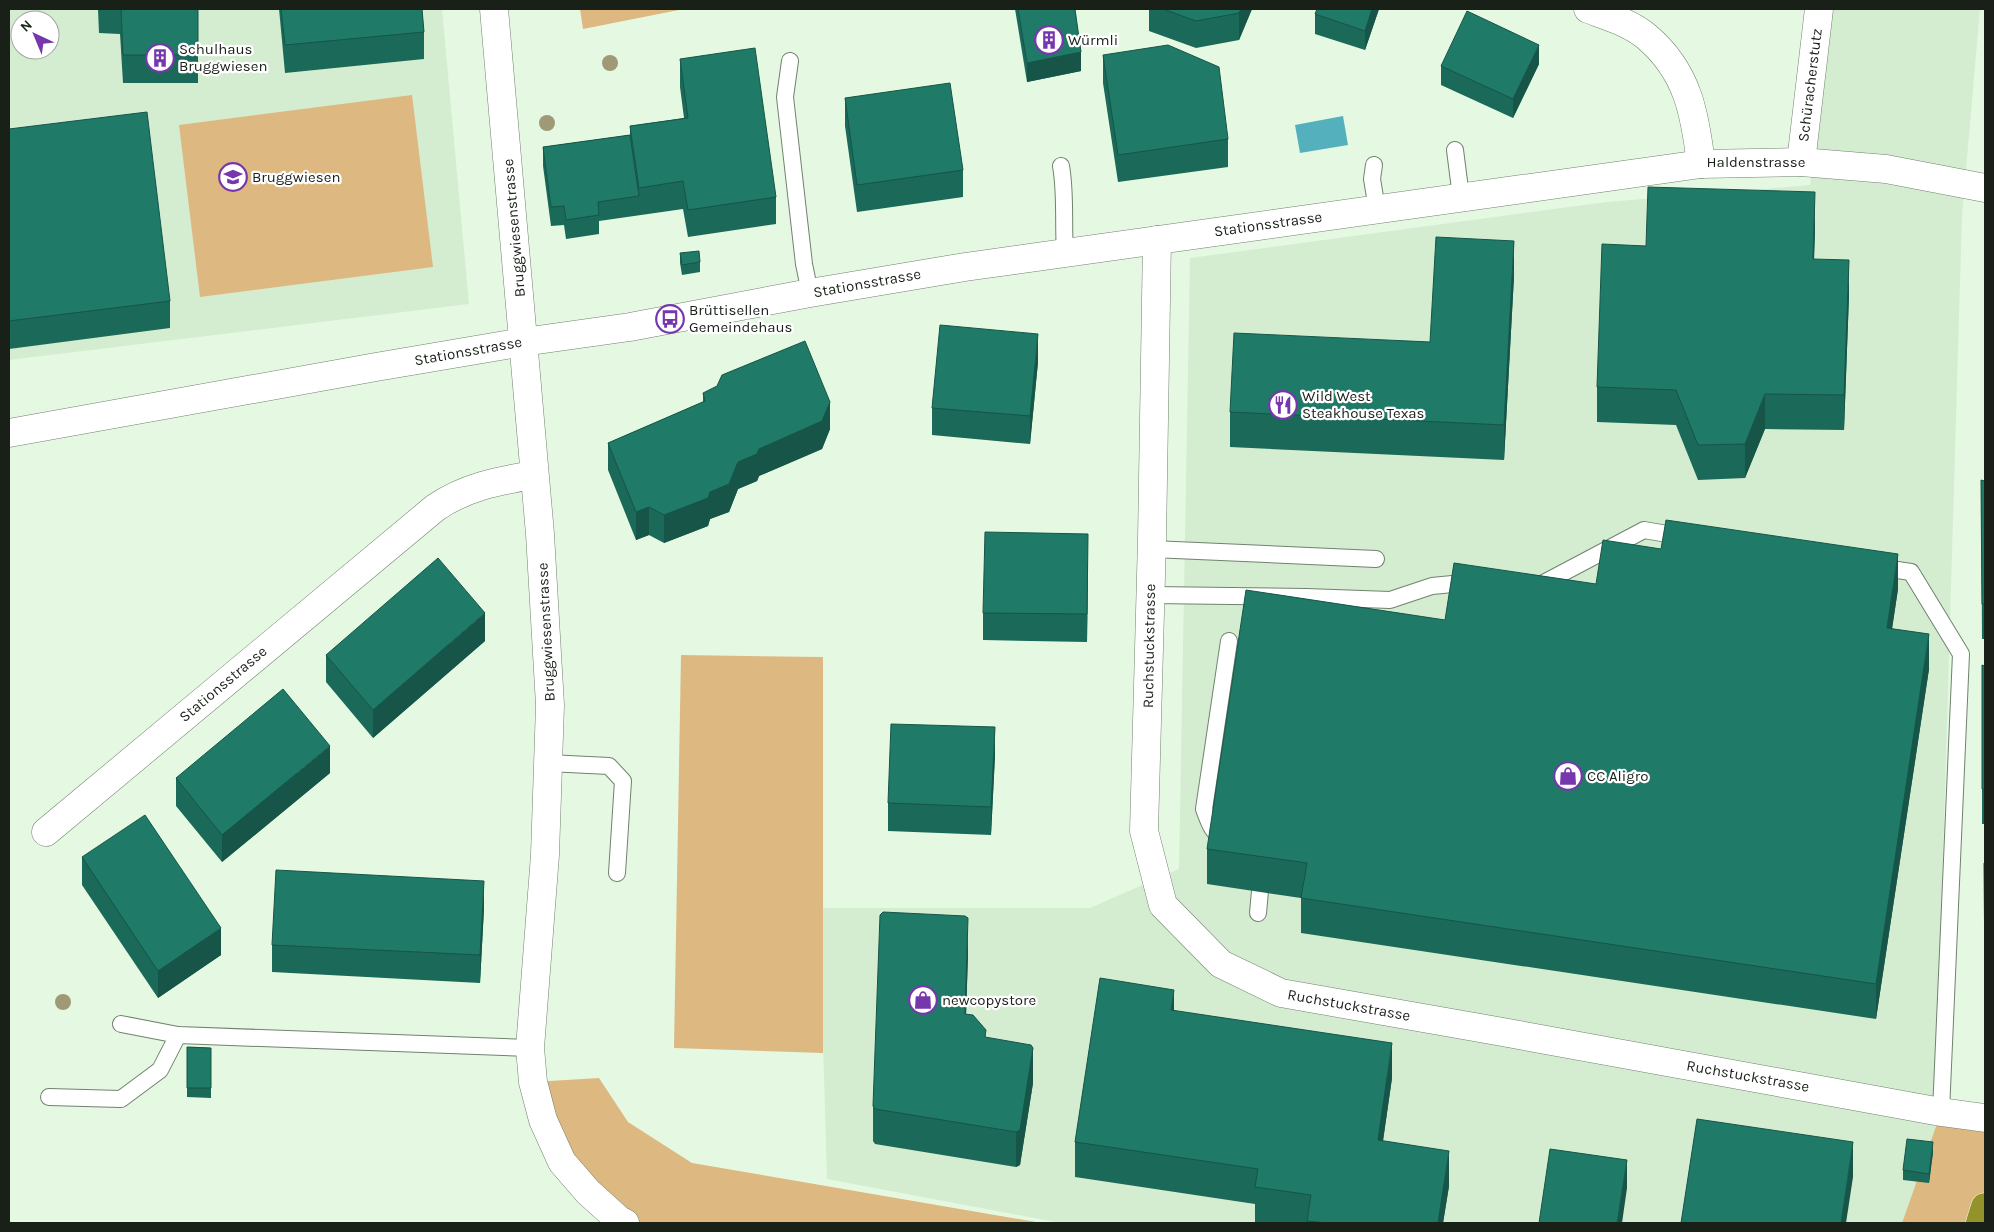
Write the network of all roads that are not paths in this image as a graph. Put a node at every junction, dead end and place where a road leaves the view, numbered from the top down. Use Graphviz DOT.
graph roads {
  1 [pos="494,9"];
  2 [pos="1588,9"];
  3 [pos="1819,9"];
  4 [pos="790,61"];
  5 [pos="1455,150"];
  6 [pos="1801,162"];
  7 [pos="1701,164"];
  8 [pos="1374,165"];
  9 [pos="1061,166"];
  10 [pos="1985,188"];
  11 [pos="1461,197"];
  12 [pos="1378,209"];
  13 [pos="1157,240"];
  14 [pos="1066,253"];
  15 [pos="810,293"];
  16 [pos="523,342"];
  17 [pos="9,433"];
  18 [pos="534,475"];
  19 [pos="1701,539"];
  20 [pos="1152,549"];
  21 [pos="1376,559"];
  22 [pos="1864,564"];
  23 [pos="1490,582"];
  24 [pos="1519,585"];
  25 [pos="1151,595"];
  26 [pos="1306,597"];
  27 [pos="1390,600"];
  28 [pos="1388,619"];
  29 [pos="1300,633"];
  30 [pos="1229,641"];
  31 [pos="548,763"];
  32 [pos="46,832"];
  33 [pos="617,873"];
  34 [pos="1258,913"];
  35 [pos="121,1024"];
  36 [pos="178,1035"];
  37 [pos="530,1048"];
  38 [pos="49,1097"];
  39 [pos="1941,1112"];
  40 [pos="1985,1118"];
  41 [pos="1985,1207"];
  42 [pos="625,1223"];
  43 [pos="1980,1223"];
  1 -- 16 [label="street, Bruggwiesenstrasse"];
  2 -- 7 [label="street, Haldenstrasse"];
  3 -- 6 [label="street, Schüracherstutz"];
  4 -- 15 [label="lane"];
  5 -- 11 [label="lane"];
  6 -- 7 [label="street, Haldenstrasse"];
  6 -- 10 [label="street, Haldenstrasse"];
  7 -- 11 [label="street, Stationsstrasse"];
  8 -- 12 [label="lane"];
  9 -- 14 [label="lane"];
  11 -- 12 [label="street, Stationsstrasse"];
  12 -- 13 [label="street, Stationsstrasse"];
  13 -- 14 [label="street, Stationsstrasse"];
  13 -- 20 [label="street, Ruchstuckstrasse"];
  14 -- 15 [label="street, Stationsstrasse"];
  15 -- 16 [label="street, Stationsstrasse"];
  16 -- 17 [label="street, Stationsstrasse"];
  16 -- 18 [label="street, Bruggwiesenstrasse"];
  18 -- 31 [label="street, Bruggwiesenstrasse"];
  18 -- 32 [label="street, Stationsstrasse"];
  19 -- 24 [label="lane"];
  20 -- 21 [label="lane"];
  20 -- 25 [label="street, Ruchstuckstrasse"];
  22 -- 39 [label="lane"];
  23 -- 27 [label="lane"];
  25 -- 26 [label="lane"];
  25 -- 39 [label="street, Ruchstuckstrasse"];
  26 -- 27 [label="lane"];
  26 -- 29 [label="lane"];
  27 -- 28 [label="lane"];
  30 -- 34 [label="lane"];
  31 -- 33 [label="lane"];
  31 -- 37 [label="street, Bruggwiesenstrasse"];
  35 -- 36 [label="lane"];
  36 -- 37 [label="lane"];
  36 -- 38 [label="lane"];
  37 -- 42 [label="street, Bruggwiesenstrasse"];
  39 -- 40 [label="street, Ruchstuckstrasse"];
  41 -- 43 [label="highway"];
}
